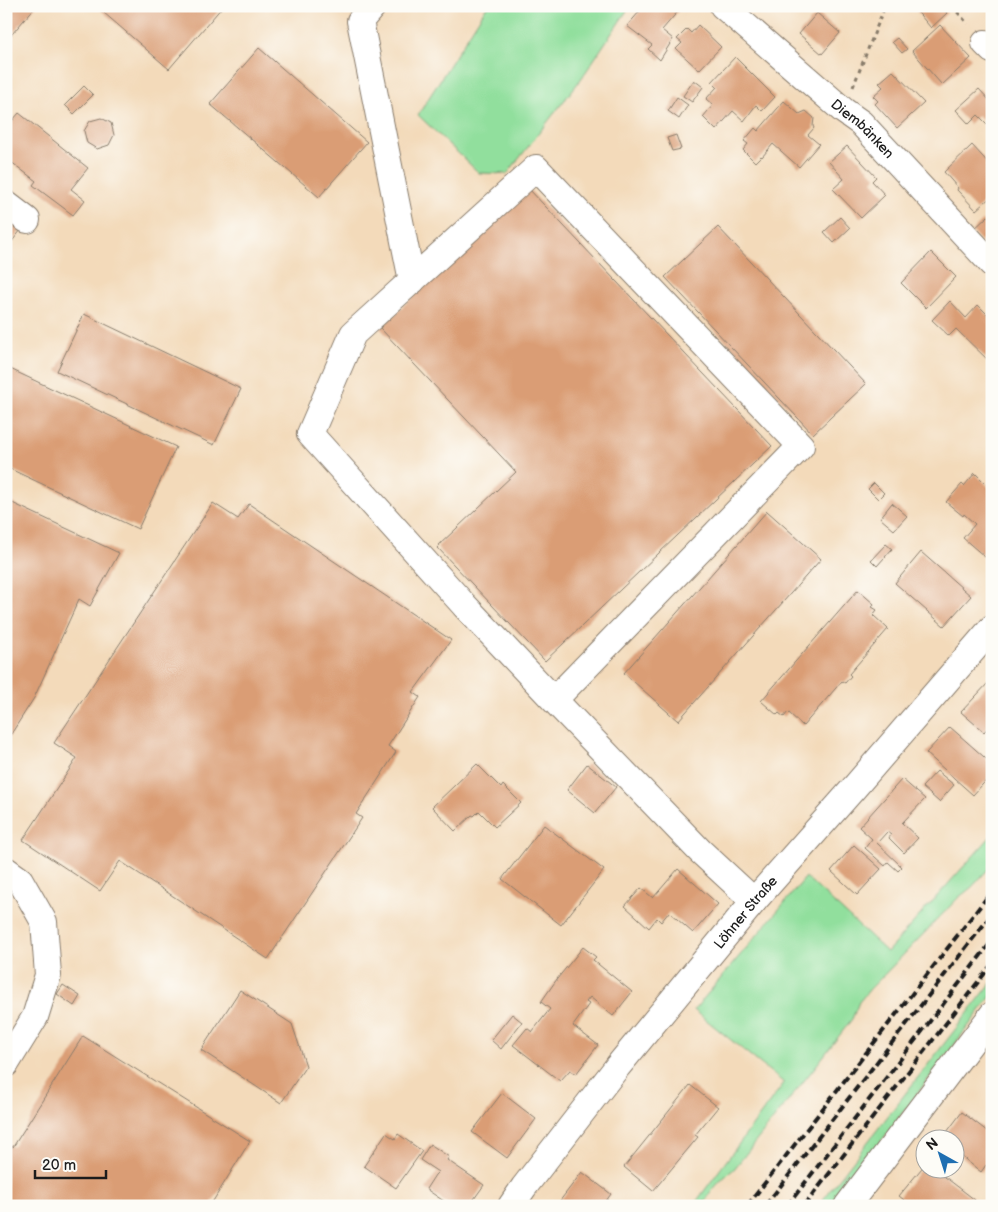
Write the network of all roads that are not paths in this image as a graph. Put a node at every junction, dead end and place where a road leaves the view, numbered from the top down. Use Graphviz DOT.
graph roads {
  1 [pos="373,6"];
  2 [pos="723,6"];
  3 [pos="6,204"];
  4 [pos="27,220"];
  5 [pos="992,264"];
  6 [pos="412,281"];
  7 [pos="992,628"];
  8 [pos="554,700"];
  9 [pos="6,870"];
  10 [pos="754,901"];
  11 [pos="992,1015"];
  12 [pos="6,1064"];
  13 [pos="511,1206"];
  14 [pos="847,1206"];
  1 -- 6 [label="street"];
  2 -- 5 [label="street, Diembänken"];
  3 -- 4 [label="street"];
  6 -- 8 [label="street"];
  6 -- 8 [label="street"];
  7 -- 10 [label="street, Löhner Straße"];
  8 -- 10 [label="street"];
  9 -- 12 [label="street"];
  10 -- 13 [label="street, Löhner Straße"];
  11 -- 14 [label="street"];
}
